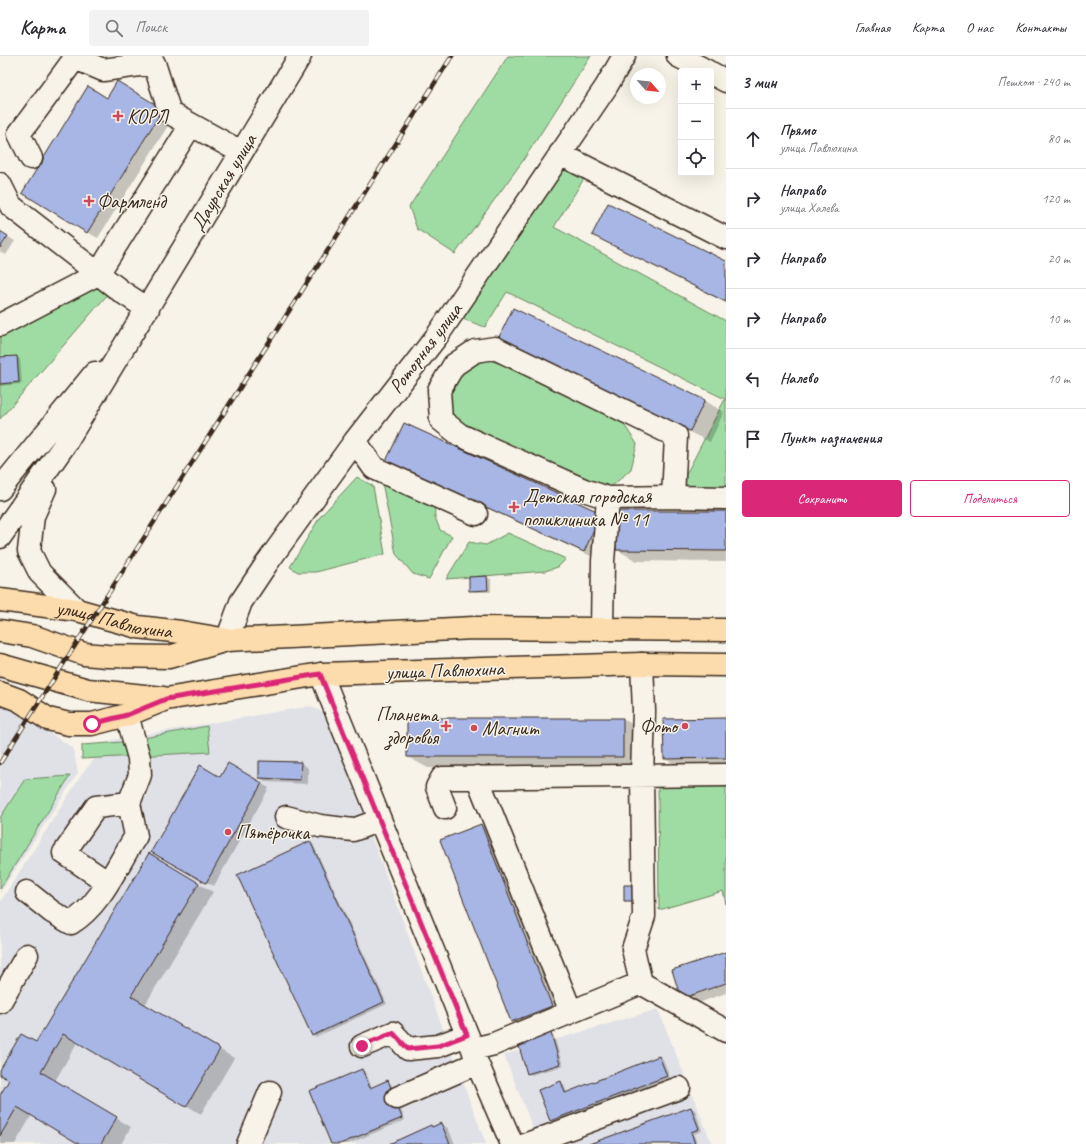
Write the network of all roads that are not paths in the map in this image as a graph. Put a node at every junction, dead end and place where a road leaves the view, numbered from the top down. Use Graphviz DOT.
graph roads {
  1 [pos="300,56"];
  2 [pos="624,56"];
  3 [pos="678,56"];
  4 [pos="701,68"];
  5 [pos="714,75"];
  6 [pos="726,81"];
  7 [pos="191,125"];
  8 [pos="241,152"];
  9 [pos="560,154"];
  10 [pos="31,158"];
  11 [pos="0,184"];
  12 [pos="726,238"];
  13 [pos="98,274"];
  14 [pos="148,308"];
  15 [pos="0,325"];
  16 [pos="355,441"];
  17 [pos="63,447"];
  18 [pos="0,489"];
  19 [pos="673,497"];
  20 [pos="608,498"];
  21 [pos="726,498"];
  22 [pos="476,514"];
  23 [pos="0,536"];
  24 [pos="0,600"];
  25 [pos="78,610"];
  26 [pos="602,629"];
  27 [pos="726,630"];
  28 [pos="0,631"];
  29 [pos="227,640"];
  30 [pos="642,664"];
  31 [pos="0,665"];
  32 [pos="726,665"];
  33 [pos="320,674"];
  34 [pos="0,693"];
  35 [pos="166,699"];
  36 [pos="127,715"];
  37 [pos="726,775"];
  38 [pos="642,776"];
  39 [pos="477,778"];
  40 [pos="129,803"];
  41 [pos="445,808"];
  42 [pos="286,817"];
  43 [pos="380,820"];
  44 [pos="107,882"];
  45 [pos="27,892"];
  46 [pos="27,956"];
  47 [pos="641,983"];
  48 [pos="0,1002"];
  49 [pos="571,1012"];
  50 [pos="726,1031"];
  51 [pos="362,1046"];
  52 [pos="472,1049"];
  53 [pos="679,1088"];
  54 [pos="270,1092"];
  55 [pos="397,1098"];
  56 [pos="248,1144"];
  57 [pos="512,1144"];
  58 [pos="527,1144"];
  1 -- 8 [label="street, Даурская улица"];
  2 -- 9 [label="street, Роторная улица"];
  3 -- 4 [label="street"];
  5 -- 6 [label="street"];
  7 -- 8 [label="street"];
  7 -- 10 [label="street"];
  7 -- 13 [label="street"];
  8 -- 14 [label="street, Даурская улица"];
  9 -- 12 [label="street"];
  9 -- 16 [label="street, Роторная улица"];
  11 -- 13 [label="street"];
  13 -- 14 [label="street"];
  13 -- 15 [label="street"];
  14 -- 17 [label="street, Даурская улица"];
  14 -- 18 [label="street, Даурская улица"];
  16 -- 22 [label="street"];
  16 -- 29 [label="street, Роторная улица"];
  17 -- 23 [label="street, Даурская улица"];
  17 -- 25 [label="street"];
  19 -- 20 [label="street"];
  19 -- 20 [label="street"];
  19 -- 21 [label="street"];
  20 -- 26 [label="street"];
  24 -- 25 [label="main road, улица Павлюхина"];
  25 -- 29 [label="main road, улица Павлюхина"];
  26 -- 27 [label="main road, улица Павлюхина"];
  26 -- 29 [label="main road, улица Павлюхина"];
  28 -- 29 [label="main road, улица Павлюхина"];
  30 -- 32 [label="main road, улица Павлюхина"];
  30 -- 33 [label="main road, улица Павлюхина"];
  30 -- 38 [label="street"];
  31 -- 35 [label="main road, улица Павлюхина"];
  33 -- 35 [label="main road, улица Павлюхина"];
  33 -- 43 [label="street"];
  34 -- 36 [label="main road, улица Павлюхина"];
  35 -- 36 [label="main road, улица Павлюхина"];
  36 -- 40 [label="street"];
  37 -- 38 [label="street"];
  38 -- 39 [label="street"];
  38 -- 47 [label="street"];
  39 -- 41 [label="street"];
  39 -- 49 [label="street"];
  40 -- 44 [label="street"];
  40 -- 44 [label="street"];
  42 -- 43 [label="street"];
  43 -- 52 [label="street"];
  44 -- 45 [label="street"];
  46 -- 48 [label="street"];
  47 -- 49 [label="street"];
  47 -- 50 [label="street"];
  49 -- 52 [label="street"];
  51 -- 52 [label="street"];
  52 -- 55 [label="street"];
  52 -- 57 [label="street"];
  53 -- 58 [label="street"];
  54 -- 56 [label="street"];
}
